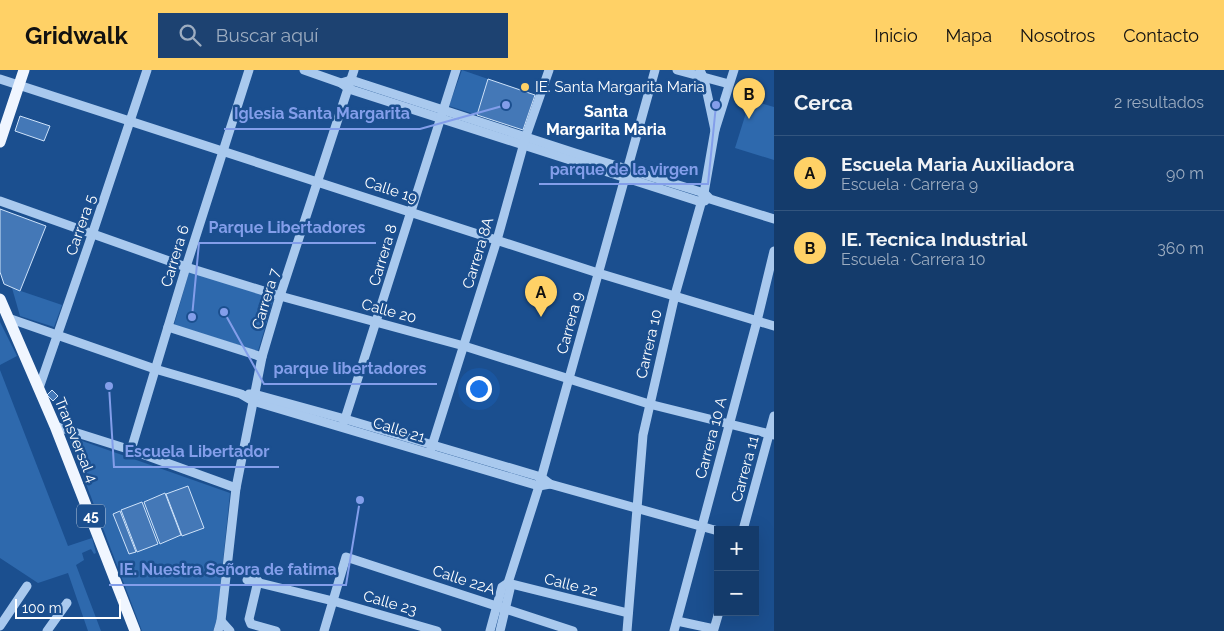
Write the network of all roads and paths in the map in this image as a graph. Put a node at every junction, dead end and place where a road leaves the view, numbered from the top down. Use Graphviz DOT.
graph roads {
  1 [pos="24,70"];
  2 [pos="147,70"];
  3 [pos="249,70"];
  4 [pos="304,70"];
  5 [pos="354,70"];
  6 [pos="456,70"];
  7 [pos="549,70"];
  8 [pos="655,70"];
  9 [pos="677,70"];
  10 [pos="734,70"];
  11 [pos="702,74"];
  12 [pos="0,79"];
  13 [pos="347,84"];
  14 [pos="729,84"];
  15 [pos="19,85"];
  16 [pos="442,114"];
  17 [pos="130,120"];
  18 [pos="715,130"];
  19 [pos="525,141"];
  20 [pos="0,142"];
  21 [pos="222,151"];
  22 [pos="626,173"];
  23 [pos="319,181"];
  24 [pos="705,198"];
  25 [pos="0,201"];
  26 [pos="411,211"];
  27 [pos="774,218"];
  28 [pos="92,235"];
  29 [pos="497,240"];
  30 [pos="774,252"];
  31 [pos="186,267"];
  32 [pos="598,273"];
  33 [pos="675,295"];
  34 [pos="280,296"];
  35 [pos="0,299"];
  36 [pos="4,316"];
  37 [pos="377,321"];
  38 [pos="757,321"];
  39 [pos="774,326"];
  40 [pos="168,328"];
  41 [pos="58,335"];
  42 [pos="464,346"];
  43 [pos="262,357"];
  44 [pos="155,369"];
  45 [pos="569,380"];
  46 [pos="39,388"];
  47 [pos="254,398"];
  48 [pos="649,404"];
  49 [pos="774,416"];
  50 [pos="344,423"];
  51 [pos="729,423"];
  52 [pos="55,426"];
  53 [pos="771,435"];
  54 [pos="431,449"];
  55 [pos="131,450"];
  56 [pos="540,482"];
  57 [pos="236,488"];
  58 [pos="636,508"];
  59 [pos="744,526"];
  60 [pos="702,527"];
  61 [pos="714,531"];
  62 [pos="247,580"];
  63 [pos="258,582"];
  64 [pos="508,583"];
  65 [pos="27,586"];
  66 [pos="333,601"];
  67 [pos="66,603"];
  68 [pos="501,607"];
  69 [pos="628,613"];
  70 [pos="718,616"];
  71 [pos="677,620"];
  72 [pos="221,621"];
  73 [pos="0,626"];
  74 [pos="47,631"];
  75 [pos="135,631"];
  76 [pos="218,631"];
  77 [pos="230,631"];
  78 [pos="276,631"];
  79 [pos="324,631"];
  80 [pos="437,631"];
  81 [pos="490,631"];
  82 [pos="500,631"];
  83 [pos="573,631"];
  84 [pos="627,631"];
  85 [pos="674,631"];
  1 -- 15 [label="main road"];
  2 -- 17 [label="street, Carrera 5"];
  3 -- 21 [label="street, Carrera 6"];
  4 -- 13 [label="street"];
  5 -- 13 [label="street, Carrera 7"];
  6 -- 16 [label="street, Carrera 8"];
  7 -- 19 [label="street, Carrera 8A"];
  8 -- 22 [label="street, Carrera 9"];
  9 -- 11 [label="street"];
  10 -- 14 [label="street, Carrera 10"];
  11 -- 14 [label="street"];
  11 -- 18 [label="street"];
  12 -- 15 [label="street, Calle 19"];
  13 -- 16 [label="street"];
  13 -- 23 [label="street, Carrera 7"];
  14 -- 18 [label="street, Carrera 10"];
  15 -- 17 [label="street, Calle 19"];
  15 -- 20 [label="main road"];
  16 -- 19 [label="street"];
  16 -- 26 [label="street, Carrera 8"];
  17 -- 21 [label="street, Calle 19"];
  17 -- 28 [label="street, Carrera 5"];
  18 -- 24 [label="street, Carrera 10"];
  19 -- 22 [label="street"];
  19 -- 29 [label="street, Carrera 8A"];
  21 -- 23 [label="street, Calle 19"];
  21 -- 31 [label="street, Carrera 6"];
  22 -- 24 [label="street"];
  22 -- 32 [label="street, Carrera 9"];
  23 -- 26 [label="street, Calle 19"];
  23 -- 34 [label="street, Carrera 7"];
  24 -- 27 [label="street"];
  24 -- 33 [label="street, Carrera 10"];
  25 -- 28 [label="street, Calle 20"];
  26 -- 29 [label="street, Calle 19"];
  26 -- 37 [label="street, Carrera 8"];
  28 -- 31 [label="street, Calle 20"];
  28 -- 41 [label="street, Carrera 5"];
  29 -- 32 [label="street, Calle 19"];
  29 -- 42 [label="street, Carrera 8A"];
  30 -- 38 [label="street, Carrera 10 A"];
  31 -- 34 [label="street, Calle 20"];
  31 -- 40 [label="street, Carrera 6"];
  32 -- 33 [label="street, Calle 19"];
  32 -- 45 [label="street, Carrera 9"];
  33 -- 38 [label="street, Calle 19"];
  33 -- 48 [label="street, Carrera 10"];
  34 -- 37 [label="street, Calle 20"];
  34 -- 43 [label="street, Carrera 7"];
  35 -- 36 [label="main road, 45"];
  36 -- 41 [label="street, Calle 21"];
  36 -- 46 [label="main road, Transversal 4 / 45"];
  37 -- 42 [label="street, Calle 20"];
  37 -- 50 [label="street, Carrera 8"];
  38 -- 39 [label="street, Calle 19"];
  38 -- 51 [label="street, Carrera 10 A"];
  40 -- 43 [label="street"];
  40 -- 44 [label="street, Carrera 6"];
  41 -- 44 [label="street, Calle 21"];
  41 -- 46 [label="street, Carrera 5"];
  42 -- 45 [label="street, Calle 20"];
  42 -- 54 [label="street, Carrera 8A"];
  43 -- 47 [label="street, Carrera 7"];
  44 -- 47 [label="street, Calle 21"];
  44 -- 55 [label="street, Carrera 6"];
  45 -- 48 [label="street, Calle 20"];
  45 -- 56 [label="street, Carrera 9"];
  46 -- 52 [label="main road, Transversal 4 / 45"];
  47 -- 50 [label="street, Calle 21"];
  47 -- 57 [label="street, Carrera 7"];
  48 -- 51 [label="street, Calle 20"];
  48 -- 58 [label="street, Carrera 10"];
  49 -- 53 [label="street, Carrera 11"];
  50 -- 54 [label="street, Calle 21"];
  51 -- 53 [label="street, Calle 20"];
  51 -- 60 [label="street, Carrera 10 A"];
  52 -- 55 [label="street"];
  52 -- 75 [label="main road, Transversal 4 / 45"];
  53 -- 59 [label="street, Carrera 11"];
  54 -- 56 [label="street, Calle 21"];
  55 -- 57 [label="street"];
  56 -- 58 [label="street, Calle 21"];
  56 -- 64 [label="street, Carrera 9"];
  57 -- 72 [label="street, Carrera 7"];
  58 -- 60 [label="street, Calle 21"];
  58 -- 69 [label="street, Carrera 10"];
  60 -- 61 [label="street, Calle 21"];
  60 -- 71 [label="street, Carrera 10 A"];
  62 -- 63 [label="street, Calle 23"];
  63 -- 66 [label="street, Calle 23"];
  63 -- 78 [label="street"];
  64 -- 68 [label="street, Carrera 9"];
  64 -- 69 [label="street, Calle 22"];
  65 -- 73 [label="street"];
  66 -- 68 [label="street, Calle 22A"];
  66 -- 79 [label="street"];
  66 -- 80 [label="street, Calle 23"];
  67 -- 74 [label="street"];
  68 -- 81 [label="street"];
  68 -- 82 [label="street"];
  68 -- 83 [label="street, Calle 22A"];
  69 -- 84 [label="street, Carrera 10"];
  70 -- 71 [label="street"];
  71 -- 85 [label="street, Carrera 10 A"];
  72 -- 76 [label="street, Carrera 7"];
  72 -- 77 [label="street"];
}
